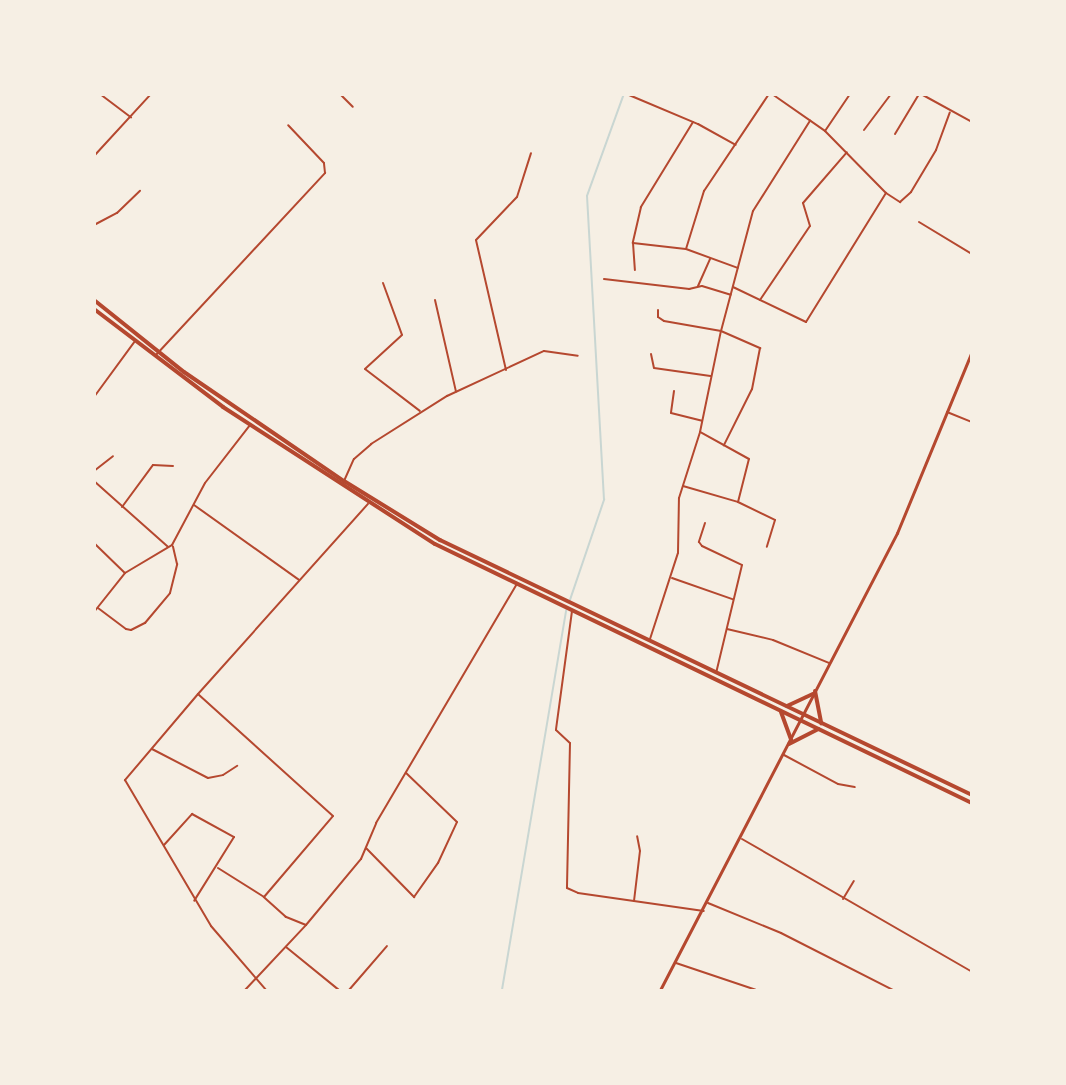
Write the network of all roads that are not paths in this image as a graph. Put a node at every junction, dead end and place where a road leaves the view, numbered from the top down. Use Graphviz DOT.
graph roads {
  1 [pos="100,94"];
  2 [pos="151,94"];
  3 [pos="340,94"];
  4 [pos="771,94"];
  5 [pos="850,94"];
  6 [pos="891,94"];
  7 [pos="920,94"];
  8 [pos="629,95"];
  9 [pos="353,107"];
  10 [pos="950,112"];
  11 [pos="131,117"];
  12 [pos="810,121"];
  13 [pos="693,122"];
  14 [pos="972,122"];
  15 [pos="288,125"];
  16 [pos="864,130"];
  17 [pos="825,131"];
  18 [pos="895,134"];
  19 [pos="736,145"];
  20 [pos="847,152"];
  21 [pos="531,153"];
  22 [pos="94,156"];
  23 [pos="140,191"];
  24 [pos="886,193"];
  25 [pos="919,222"];
  26 [pos="94,225"];
  27 [pos="633,243"];
  28 [pos="686,249"];
  29 [pos="972,254"];
  30 [pos="710,259"];
  31 [pos="738,268"];
  32 [pos="635,270"];
  33 [pos="604,279"];
  34 [pos="383,282"];
  35 [pos="698,286"];
  36 [pos="733,287"];
  37 [pos="731,295"];
  38 [pos="94,300"];
  39 [pos="435,300"];
  40 [pos="760,300"];
  41 [pos="94,309"];
  42 [pos="658,310"];
  43 [pos="721,331"];
  44 [pos="135,341"];
  45 [pos="158,351"];
  46 [pos="972,351"];
  47 [pos="651,354"];
  48 [pos="154,356"];
  49 [pos="578,356"];
  50 [pos="506,370"];
  51 [pos="710,376"];
  52 [pos="456,392"];
  53 [pos="674,392"];
  54 [pos="94,397"];
  55 [pos="421,412"];
  56 [pos="947,412"];
  57 [pos="702,421"];
  58 [pos="972,422"];
  59 [pos="250,425"];
  60 [pos="700,432"];
  61 [pos="724,445"];
  62 [pos="113,456"];
  63 [pos="172,466"];
  64 [pos="94,471"];
  65 [pos="94,481"];
  66 [pos="344,481"];
  67 [pos="682,486"];
  68 [pos="738,502"];
  69 [pos="193,504"];
  70 [pos="368,504"];
  71 [pos="122,507"];
  72 [pos="705,523"];
  73 [pos="94,543"];
  74 [pos="160,543"];
  75 [pos="172,545"];
  76 [pos="767,547"];
  77 [pos="168,548"];
  78 [pos="159,553"];
  79 [pos="125,573"];
  80 [pos="671,578"];
  81 [pos="299,580"];
  82 [pos="516,585"];
  83 [pos="732,599"];
  84 [pos="98,608"];
  85 [pos="572,611"];
  86 [pos="94,612"];
  87 [pos="727,629"];
  88 [pos="649,642"];
  89 [pos="829,663"];
  90 [pos="716,673"];
  91 [pos="814,693"];
  92 [pos="198,694"];
  93 [pos="786,706"];
  94 [pos="781,711"];
  95 [pos="804,715"];
  96 [pos="801,721"];
  97 [pos="821,723"];
  98 [pos="818,729"];
  99 [pos="790,742"];
  100 [pos="150,748"];
  101 [pos="784,755"];
  102 [pos="237,766"];
  103 [pos="406,774"];
  104 [pos="855,787"];
  105 [pos="972,795"];
  106 [pos="972,803"];
  107 [pos="637,836"];
  108 [pos="742,839"];
  109 [pos="164,845"];
  110 [pos="366,848"];
  111 [pos="217,867"];
  112 [pos="854,881"];
  113 [pos="264,897"];
  114 [pos="843,900"];
  115 [pos="194,901"];
  116 [pos="634,902"];
  117 [pos="708,903"];
  118 [pos="704,911"];
  119 [pos="300,926"];
  120 [pos="306,926"];
  121 [pos="301,931"];
  122 [pos="387,946"];
  123 [pos="285,947"];
  124 [pos="676,963"];
  125 [pos="972,972"];
  126 [pos="256,978"];
  127 [pos="245,990"];
  128 [pos="266,990"];
  129 [pos="339,990"];
  130 [pos="349,990"];
  131 [pos="660,990"];
  132 [pos="756,990"];
  133 [pos="894,990"];
  1 -- 11 [label="street"];
  2 -- 11 [label="street"];
  3 -- 9 [label="street"];
  4 -- 12 [label="street"];
  4 -- 19 [label="street"];
  5 -- 17 [label="street"];
  6 -- 16 [label="street"];
  7 -- 10 [label="street"];
  7 -- 18 [label="street"];
  8 -- 13 [label="street"];
  10 -- 14 [label="street"];
  10 -- 24 [label="street"];
  11 -- 22 [label="street"];
  12 -- 17 [label="street"];
  12 -- 31 [label="street"];
  13 -- 19 [label="street"];
  13 -- 27 [label="street"];
  15 -- 45 [label="street"];
  17 -- 20 [label="street"];
  19 -- 28 [label="street"];
  20 -- 24 [label="street"];
  20 -- 40 [label="street"];
  21 -- 50 [label="street"];
  23 -- 26 [label="street"];
  24 -- 40 [label="street"];
  25 -- 29 [label="street"];
  27 -- 28 [label="street"];
  27 -- 32 [label="street"];
  28 -- 30 [label="street"];
  30 -- 31 [label="street"];
  30 -- 35 [label="street"];
  31 -- 36 [label="street"];
  33 -- 35 [label="street"];
  34 -- 55 [label="street"];
  35 -- 37 [label="street"];
  36 -- 37 [label="street"];
  36 -- 40 [label="street"];
  37 -- 43 [label="street"];
  38 -- 45 [label="main road"];
  39 -- 52 [label="street"];
  41 -- 44 [label="main road"];
  42 -- 43 [label="street"];
  43 -- 51 [label="street"];
  43 -- 61 [label="street"];
  44 -- 48 [label="main road"];
  44 -- 54 [label="street"];
  45 -- 48 [label="street"];
  45 -- 66 [label="main road"];
  46 -- 56 [label="street"];
  47 -- 51 [label="street"];
  48 -- 59 [label="main road"];
  49 -- 50 [label="street"];
  50 -- 52 [label="street"];
  51 -- 57 [label="street"];
  52 -- 55 [label="street"];
  53 -- 57 [label="street"];
  55 -- 66 [label="street"];
  56 -- 58 [label="street"];
  56 -- 89 [label="street"];
  57 -- 60 [label="street"];
  59 -- 69 [label="street"];
  59 -- 70 [label="main road"];
  60 -- 61 [label="street"];
  60 -- 67 [label="street"];
  61 -- 68 [label="street"];
  62 -- 64 [label="street"];
  63 -- 71 [label="street"];
  65 -- 71 [label="street"];
  66 -- 88 [label="main road"];
  67 -- 68 [label="street"];
  67 -- 80 [label="street"];
  68 -- 76 [label="street"];
  69 -- 75 [label="street"];
  69 -- 81 [label="street"];
  70 -- 81 [label="street"];
  70 -- 82 [label="main road"];
  71 -- 74 [label="street"];
  72 -- 83 [label="street"];
  73 -- 79 [label="street"];
  74 -- 77 [label="street"];
  74 -- 78 [label="street"];
  75 -- 77 [label="street"];
  75 -- 84 [label="street"];
  77 -- 78 [label="street"];
  78 -- 79 [label="street"];
  79 -- 84 [label="street"];
  80 -- 83 [label="street"];
  80 -- 88 [label="street"];
  81 -- 92 [label="street"];
  82 -- 85 [label="main road"];
  82 -- 103 [label="street"];
  83 -- 87 [label="street"];
  84 -- 86 [label="street"];
  85 -- 94 [label="main road"];
  85 -- 116 [label="street"];
  87 -- 89 [label="street"];
  87 -- 90 [label="street"];
  88 -- 90 [label="main road"];
  89 -- 91 [label="street"];
  90 -- 93 [label="main road"];
  91 -- 93 [label="main road"];
  91 -- 95 [label="street"];
  91 -- 97 [label="main road"];
  92 -- 100 [label="street"];
  92 -- 113 [label="street"];
  93 -- 95 [label="main road"];
  94 -- 96 [label="main road"];
  94 -- 99 [label="main road"];
  95 -- 96 [label="street"];
  95 -- 97 [label="main road"];
  96 -- 98 [label="main road"];
  96 -- 99 [label="street"];
  97 -- 105 [label="main road"];
  98 -- 99 [label="main road"];
  98 -- 106 [label="main road"];
  99 -- 101 [label="street"];
  100 -- 102 [label="street"];
  100 -- 109 [label="street"];
  101 -- 104 [label="street"];
  101 -- 108 [label="street"];
  103 -- 110 [label="street"];
  103 -- 110 [label="street"];
  107 -- 116 [label="street"];
  108 -- 114 [label="street"];
  108 -- 117 [label="street"];
  109 -- 111 [label="street"];
  109 -- 115 [label="street"];
  110 -- 120 [label="street"];
  111 -- 113 [label="street"];
  111 -- 115 [label="street"];
  112 -- 114 [label="street"];
  113 -- 119 [label="street"];
  114 -- 125 [label="street"];
  115 -- 126 [label="street"];
  116 -- 118 [label="street"];
  117 -- 118 [label="street"];
  117 -- 133 [label="street"];
  118 -- 124 [label="street"];
  119 -- 120 [label="street"];
  119 -- 121 [label="street"];
  120 -- 121 [label="street"];
  121 -- 123 [label="street"];
  122 -- 130 [label="street"];
  123 -- 126 [label="street"];
  123 -- 129 [label="street"];
  124 -- 131 [label="street"];
  124 -- 132 [label="street"];
  126 -- 127 [label="street"];
  126 -- 128 [label="street"];
}
